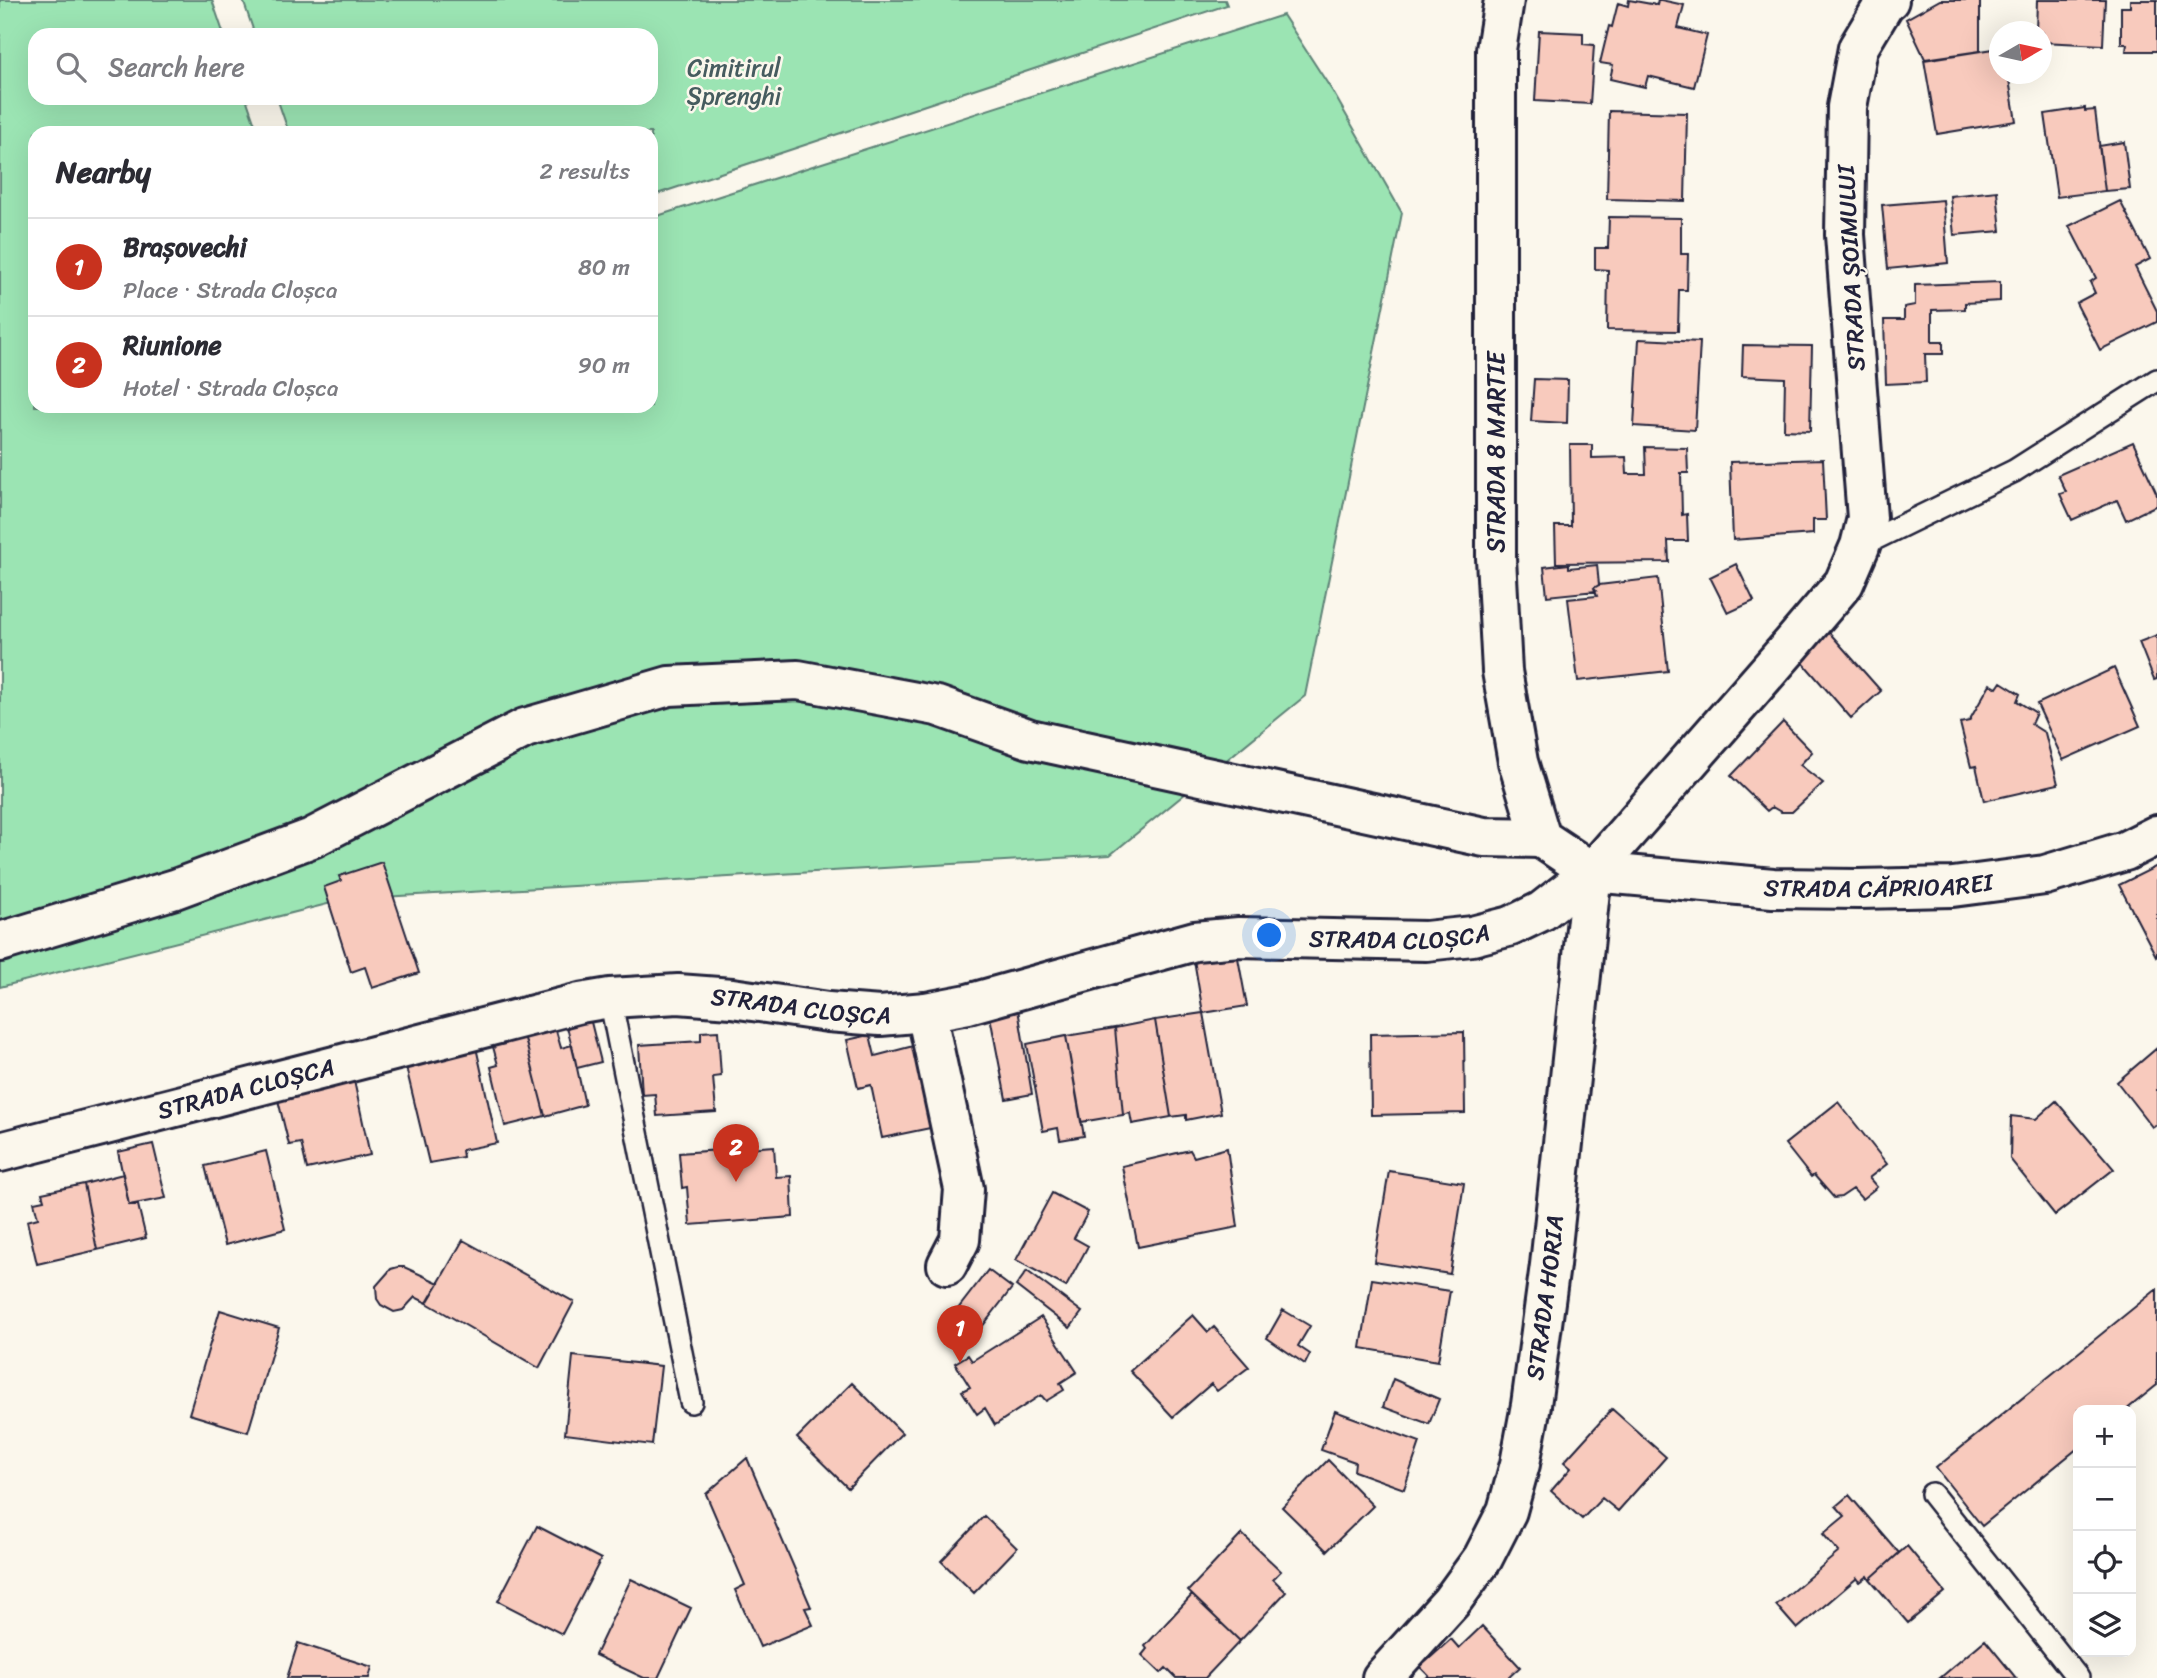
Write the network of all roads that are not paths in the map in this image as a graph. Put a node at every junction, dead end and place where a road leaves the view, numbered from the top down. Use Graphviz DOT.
graph roads {
  1 [pos="1504,0"];
  2 [pos="1889,0"];
  3 [pos="2157,380"];
  4 [pos="1860,546"];
  5 [pos="2157,835"];
  6 [pos="1541,838"];
  7 [pos="1592,872"];
  8 [pos="0,942"];
  9 [pos="610,998"];
  10 [pos="926,1012"];
  11 [pos="0,1152"];
  12 [pos="947,1265"];
  13 [pos="691,1402"];
  14 [pos="1932,1494"];
  15 [pos="1382,1678"];
  16 [pos="2078,1678"];
  1 -- 6 [label="street, STRADA 8 MARTIE"];
  2 -- 4 [label="street, STRADA ȘOIMULUI"];
  3 -- 4 [label="lane"];
  4 -- 7 [label="street, STRADA ȘOIMULUI"];
  5 -- 7 [label="street, STRADA CĂPRIOAREI"];
  6 -- 7 [label="street"];
  6 -- 8 [label="street"];
  7 -- 10 [label="street, STRADA CLOȘCA"];
  7 -- 15 [label="street, STRADA HORIA"];
  9 -- 10 [label="street, STRADA CLOȘCA"];
  9 -- 11 [label="street, STRADA CLOȘCA"];
  9 -- 13 [label="lane"];
  10 -- 12 [label="street"];
  14 -- 16 [label="lane"];
}
